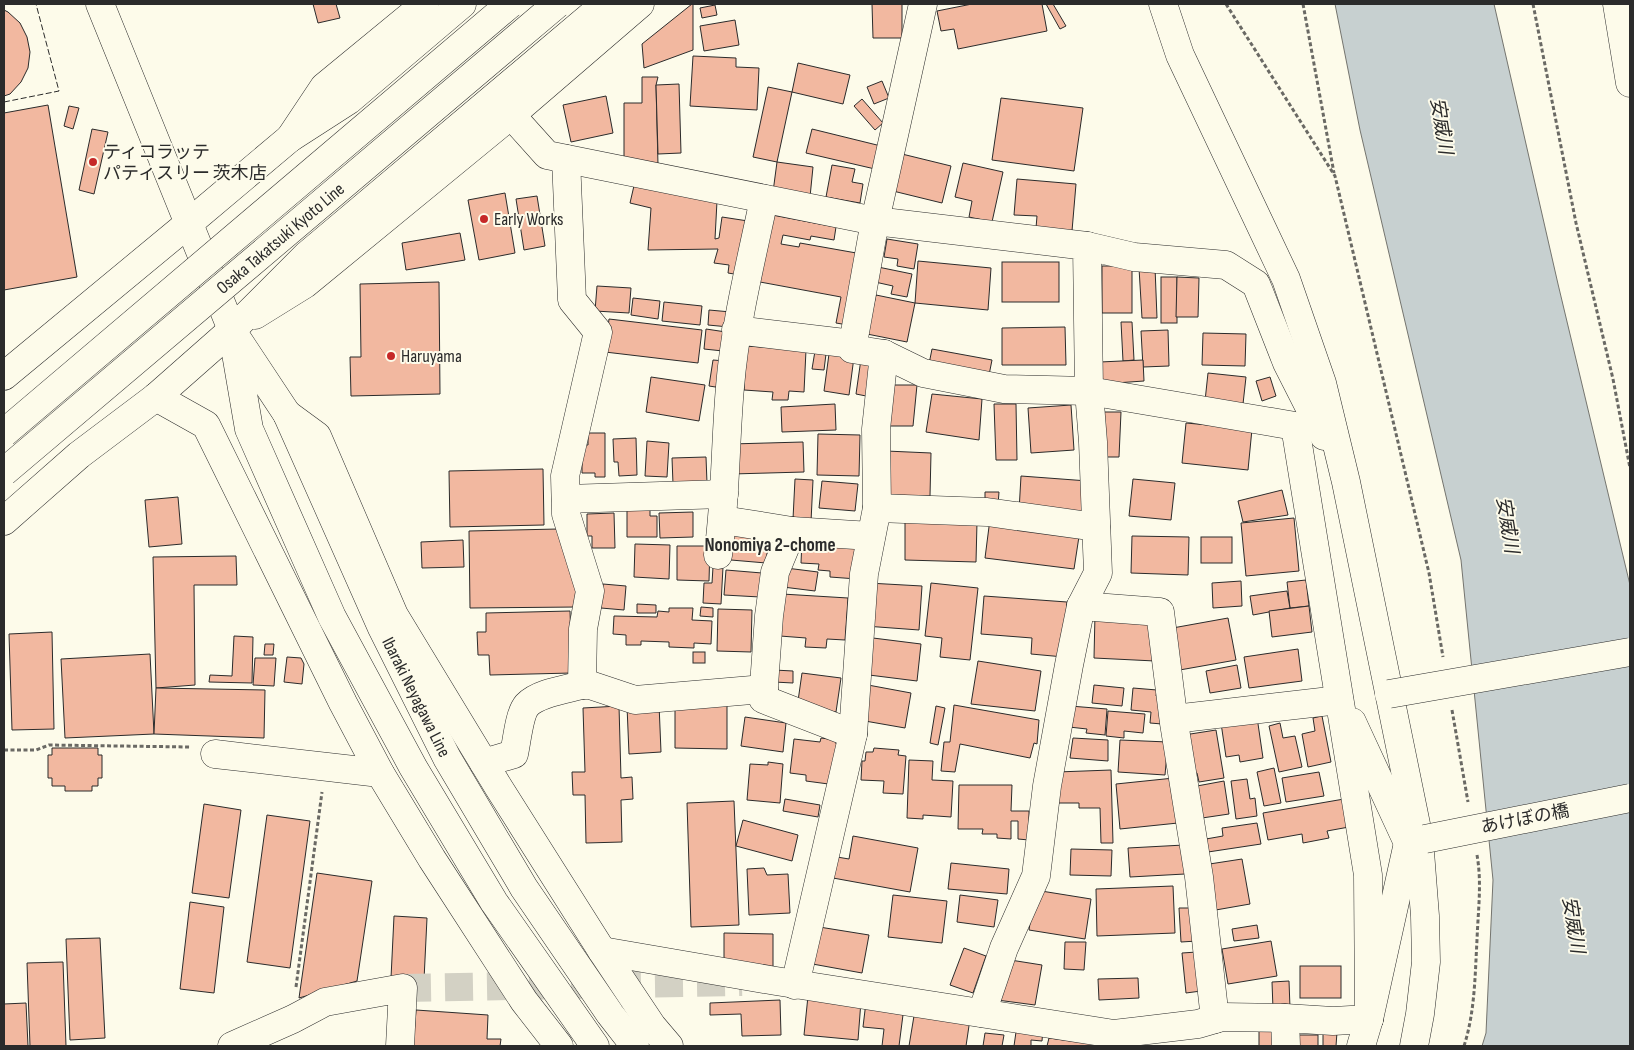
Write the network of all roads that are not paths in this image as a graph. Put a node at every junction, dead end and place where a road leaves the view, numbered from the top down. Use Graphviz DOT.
graph roads {
  1 [pos="100,4"];
  2 [pos="425,4"];
  3 [pos="462,4"];
  4 [pos="510,4"];
  5 [pos="557,4"];
  6 [pos="605,4"];
  7 [pos="640,4"];
  8 [pos="923,4"];
  9 [pos="1163,4"];
  10 [pos="1617,4"];
  11 [pos="1630,83"];
  12 [pos="511,114"];
  13 [pos="290,138"];
  14 [pos="566,159"];
  15 [pos="764,199"];
  16 [pos="875,221"];
  17 [pos="189,223"];
  18 [pos="1087,246"];
  19 [pos="232,330"];
  20 [pos="736,330"];
  21 [pos="853,344"];
  22 [pos="884,354"];
  23 [pos="4,376"];
  24 [pos="1089,391"];
  25 [pos="156,397"];
  26 [pos="287,414"];
  27 [pos="4,433"];
  28 [pos="4,472"];
  29 [pos="1346,482"];
  30 [pos="566,499"];
  31 [pos="15,502"];
  32 [pos="724,507"];
  33 [pos="877,508"];
  34 [pos="4,521"];
  35 [pos="1096,527"];
  36 [pos="792,530"];
  37 [pos="872,536"];
  38 [pos="718,555"];
  39 [pos="1081,606"];
  40 [pos="1630,652"];
  41 [pos="582,685"];
  42 [pos="764,689"];
  43 [pos="1390,694"];
  44 [pos="1339,696"];
  45 [pos="1174,720"];
  46 [pos="853,734"];
  47 [pos="215,754"];
  48 [pos="484,763"];
  49 [pos="380,773"];
  50 [pos="1630,798"];
  51 [pos="1417,840"];
  52 [pos="602,951"];
  53 [pos="795,984"];
  54 [pos="982,1013"];
  55 [pos="1285,1018"];
  56 [pos="1369,1019"];
  57 [pos="1215,1020"];
  58 [pos="232,1046"];
  59 [pos="400,1046"];
  60 [pos="559,1046"];
  61 [pos="595,1046"];
  62 [pos="635,1046"];
  63 [pos="669,1046"];
  64 [pos="1286,1046"];
  65 [pos="1361,1046"];
  66 [pos="1414,1046"];
  1 -- 17 [label="street, Ibaraki Neyagawa Line"];
  2 -- 13 [label="street"];
  3 -- 13 [label="street"];
  4 -- 27 [label="street, Osaka Takatsuki Kyoto Line, bridge"];
  5 -- 28 [label="street, Osaka Takatsuki Kyoto Line, bridge"];
  6 -- 19 [label="street"];
  7 -- 12 [label="street"];
  8 -- 16 [label="street"];
  9 -- 29 [label="street"];
  10 -- 11 [label="street"];
  12 -- 14 [label="street"];
  12 -- 19 [label="street"];
  13 -- 17 [label="street"];
  14 -- 15 [label="street"];
  14 -- 30 [label="street"];
  15 -- 16 [label="street"];
  15 -- 20 [label="street"];
  16 -- 18 [label="street"];
  16 -- 21 [label="street"];
  17 -- 19 [label="street, Ibaraki Neyagawa Line"];
  17 -- 23 [label="street"];
  18 -- 24 [label="street"];
  18 -- 29 [label="street"];
  19 -- 25 [label="street"];
  19 -- 26 [label="street, Ibaraki Neyagawa Line"];
  19 -- 61 [label="street, Ibaraki Neyagawa Line"];
  20 -- 21 [label="street"];
  20 -- 32 [label="street"];
  21 -- 22 [label="street"];
  22 -- 24 [label="street"];
  22 -- 33 [label="street"];
  24 -- 35 [label="street"];
  24 -- 44 [label="street"];
  25 -- 31 [label="street"];
  25 -- 49 [label="street"];
  26 -- 48 [label="street"];
  26 -- 62 [label="street, Ibaraki Neyagawa Line"];
  29 -- 43 [label="street"];
  30 -- 32 [label="street"];
  30 -- 41 [label="street"];
  31 -- 34 [label="street"];
  32 -- 36 [label="street"];
  32 -- 38 [label="street"];
  33 -- 35 [label="street"];
  33 -- 37 [label="street"];
  35 -- 39 [label="street"];
  36 -- 37 [label="street"];
  36 -- 42 [label="street"];
  37 -- 46 [label="street"];
  39 -- 45 [label="street"];
  39 -- 54 [label="street"];
  40 -- 43 [label="street, bridge"];
  41 -- 42 [label="street"];
  41 -- 48 [label="street"];
  42 -- 46 [label="street"];
  43 -- 51 [label="street"];
  44 -- 45 [label="street"];
  44 -- 51 [label="street"];
  44 -- 56 [label="street"];
  45 -- 57 [label="street"];
  46 -- 53 [label="street"];
  47 -- 49 [label="street"];
  48 -- 52 [label="street"];
  49 -- 60 [label="street"];
  50 -- 51 [label="street, あけぼの橋, bridge"];
  51 -- 56 [label="street"];
  51 -- 66 [label="street"];
  52 -- 53 [label="street"];
  52 -- 63 [label="street"];
  53 -- 54 [label="street"];
  54 -- 57 [label="street"];
  55 -- 56 [label="street"];
  55 -- 57 [label="street"];
  55 -- 64 [label="street"];
  56 -- 65 [label="street"];
  58 -- 59 [label="street"];
}
